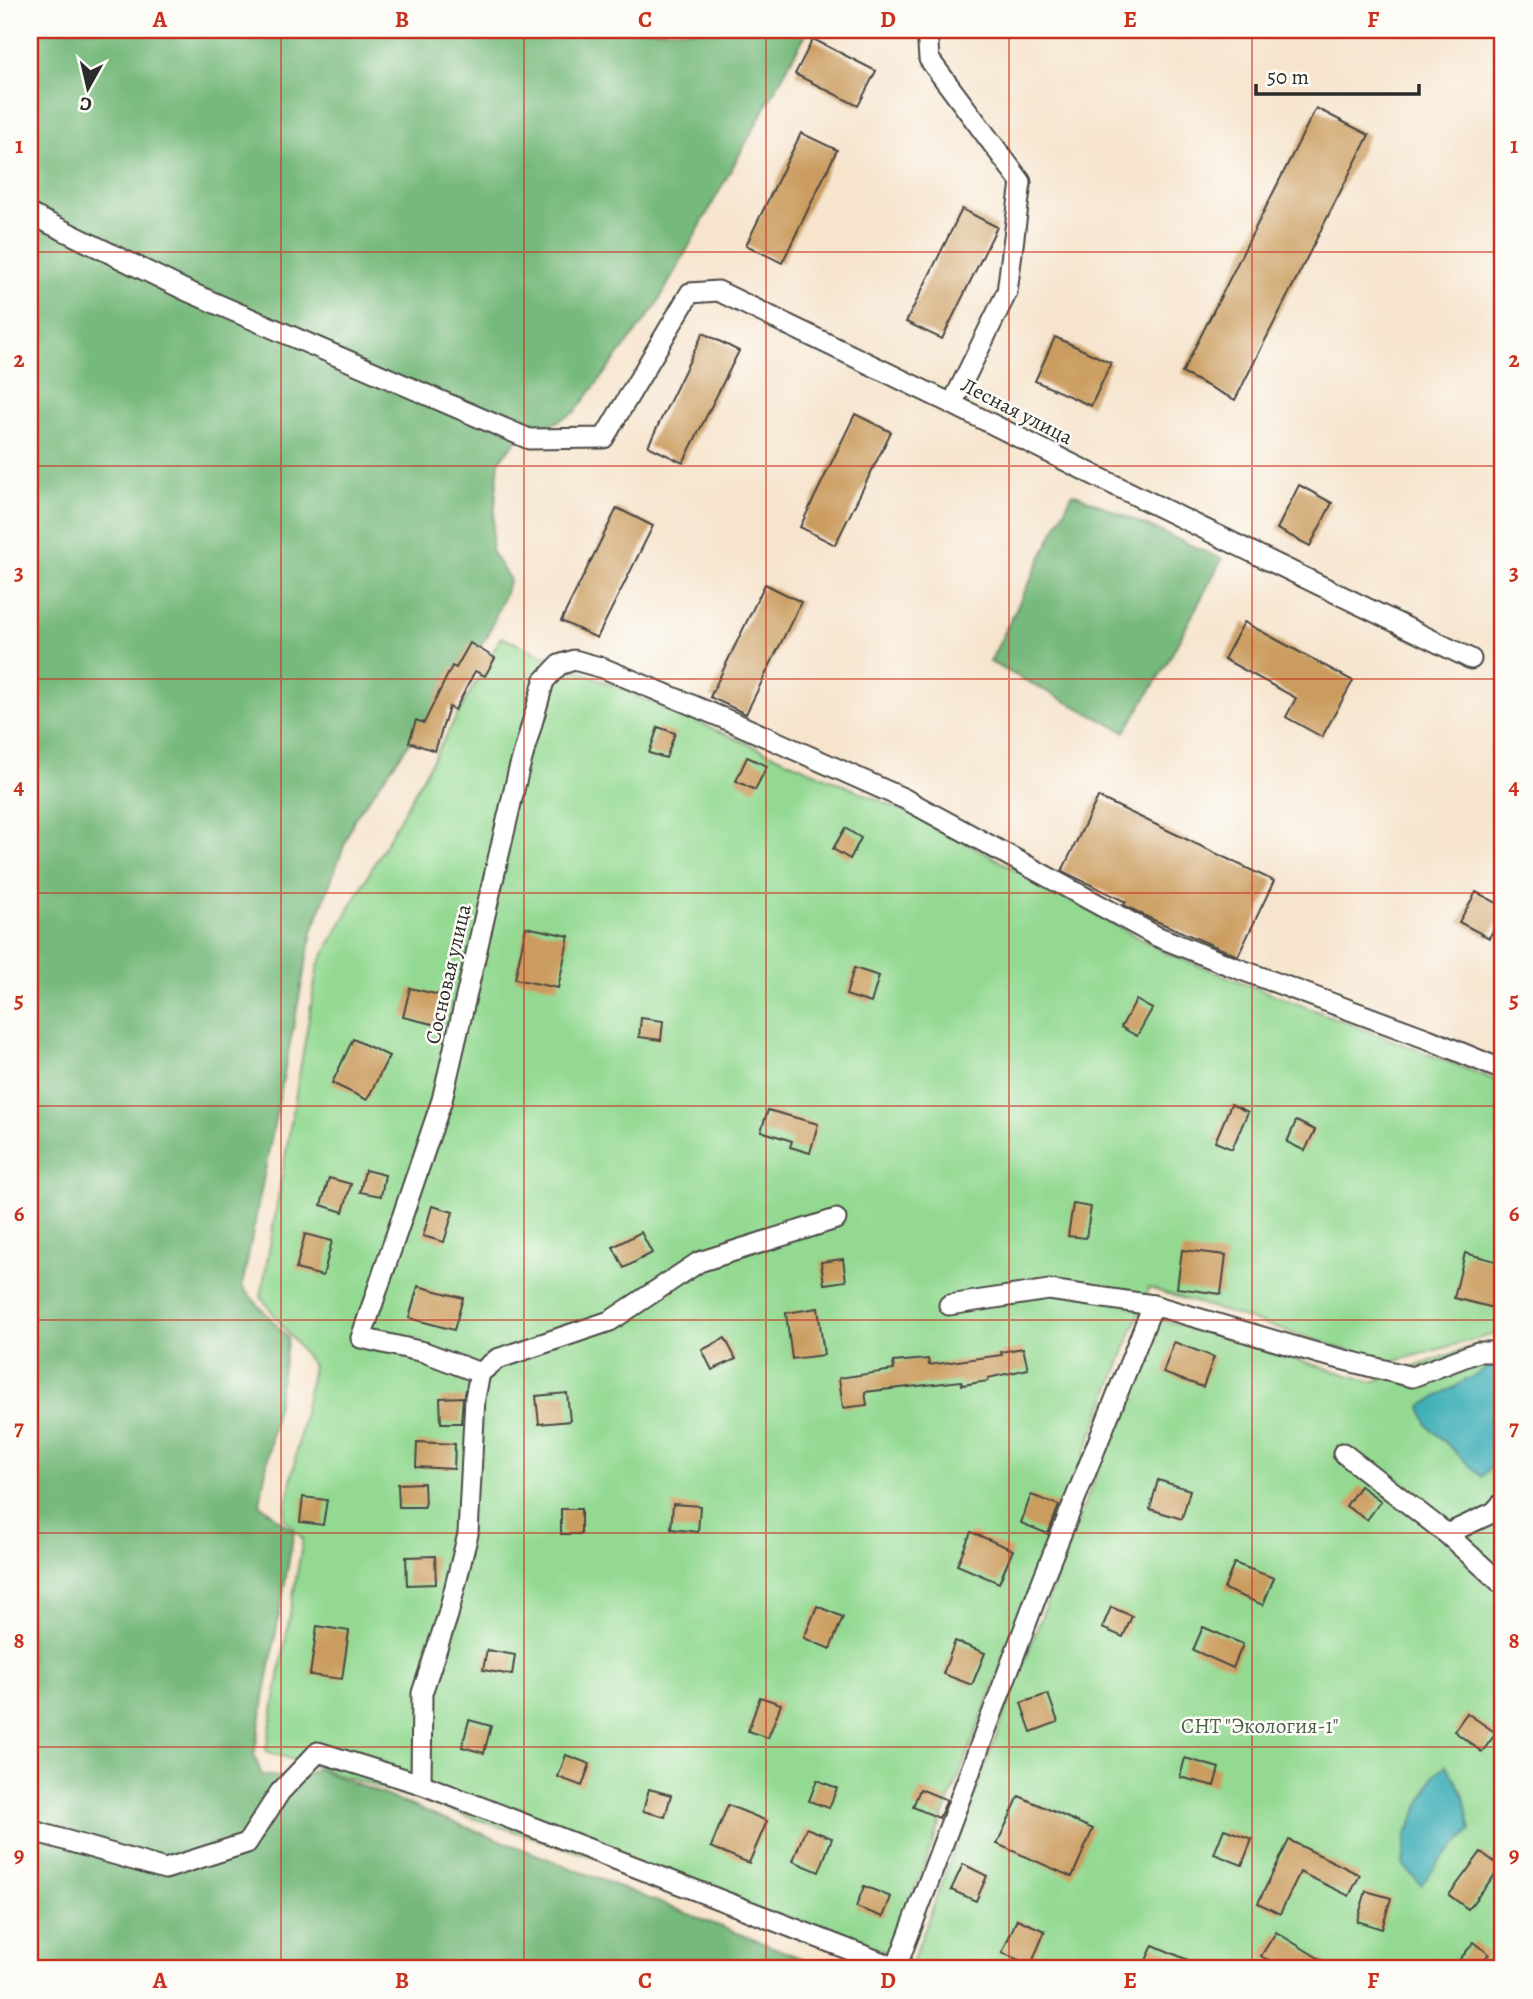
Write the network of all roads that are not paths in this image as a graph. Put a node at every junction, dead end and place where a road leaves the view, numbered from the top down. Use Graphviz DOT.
graph roads {
  1 [pos="927,30"];
  2 [pos="30,214"];
  3 [pos="953,404"];
  4 [pos="1471,659"];
  5 [pos="1503,1070"];
  6 [pos="836,1219"];
  7 [pos="949,1305"];
  8 [pos="1153,1305"];
  9 [pos="1503,1352"];
  10 [pos="480,1373"];
  11 [pos="1343,1453"];
  12 [pos="1503,1502"];
  13 [pos="1447,1534"];
  14 [pos="1503,1584"];
  15 [pos="421,1784"];
  16 [pos="30,1830"];
  17 [pos="897,1968"];
  1 -- 3 [label="street"];
  2 -- 3 [label="street, Лесная улица"];
  3 -- 4 [label="street, Лесная улица"];
  5 -- 10 [label="street, Сосновая улица"];
  6 -- 10 [label="street"];
  7 -- 8 [label="street"];
  8 -- 9 [label="street"];
  8 -- 17 [label="street"];
  10 -- 15 [label="street"];
  11 -- 13 [label="street"];
  12 -- 13 [label="street"];
  13 -- 14 [label="street"];
  15 -- 16 [label="street"];
  15 -- 17 [label="street"];
}
